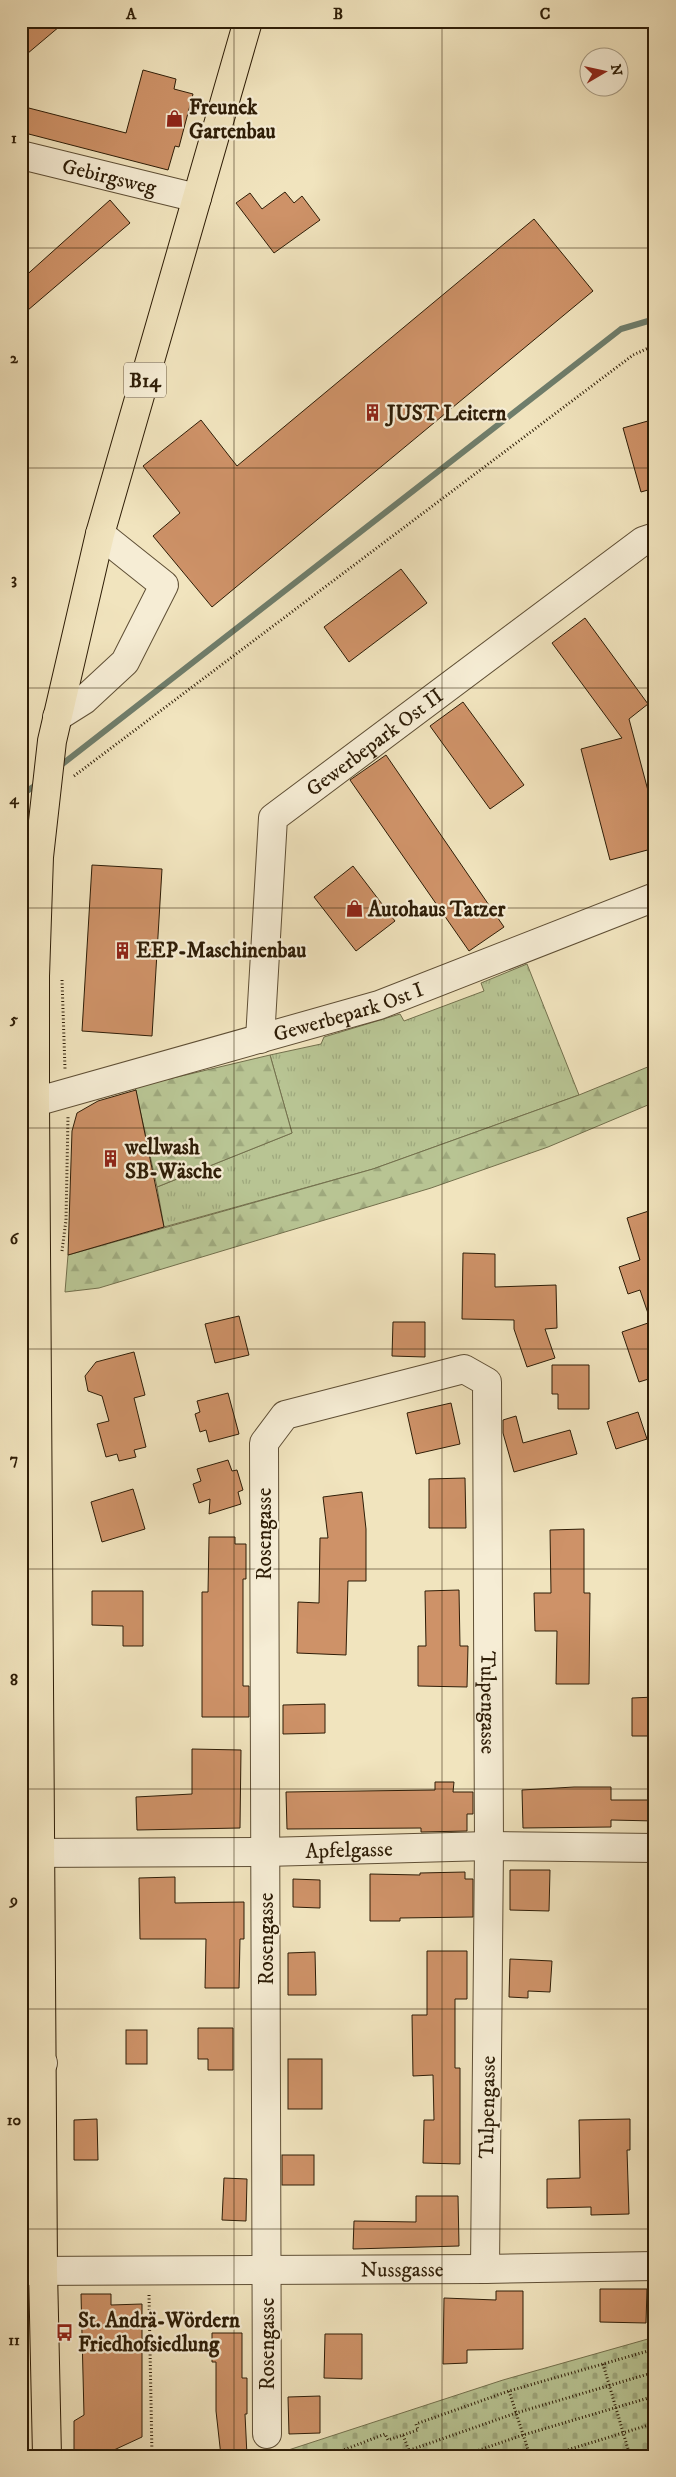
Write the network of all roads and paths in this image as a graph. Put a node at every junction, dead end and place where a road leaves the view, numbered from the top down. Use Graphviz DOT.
graph roads {
  1 [pos="248,21"];
  2 [pos="21,155"];
  3 [pos="198,198"];
  4 [pos="655,345"];
  5 [pos="100,534"];
  6 [pos="655,537"];
  7 [pos="54,729"];
  8 [pos="43,810"];
  9 [pos="655,897"];
  10 [pos="260,1039"];
  11 [pos="35,1102"];
  12 [pos="29,1366"];
  13 [pos="264,1443"];
  14 [pos="30,1597"];
  15 [pos="490,1846"];
  16 [pos="655,1848"];
  17 [pos="265,1852"];
  18 [pos="31,1853"];
  19 [pos="32,2063"];
  20 [pos="655,2266"];
  21 [pos="32,2270"];
  22 [pos="267,2270"];
  23 [pos="485,2270"];
  24 [pos="149,2272"];
  25 [pos="655,2349"];
  26 [pos="603,2364"];
  27 [pos="655,2372"];
  28 [pos="609,2385"];
  29 [pos="509,2391"];
  30 [pos="655,2396"];
  31 [pos="616,2408"];
  32 [pos="516,2413"];
  33 [pos="655,2423"];
  34 [pos="623,2433"];
  35 [pos="267,2434"];
  36 [pos="403,2435"];
  37 [pos="523,2435"];
  38 [pos="655,2448"];
  39 [pos="409,2450"];
  40 [pos="47,2456"];
  41 [pos="152,2456"];
  42 [pos="328,2456"];
  43 [pos="393,2456"];
  44 [pos="411,2456"];
  45 [pos="462,2456"];
  46 [pos="530,2456"];
  47 [pos="548,2456"];
  48 [pos="630,2456"];
  1 -- 3 [label="main road, B14"];
  2 -- 3 [label="street, Gebirgsweg"];
  3 -- 5 [label="main road, B14"];
  4 -- 8 [label="path"];
  5 -- 7 [label="main road, B14"];
  5 -- 7 [label="street"];
  6 -- 10 [label="street, Gewerbepark Ost II"];
  7 -- 8 [label="main road, B14"];
  8 -- 11 [label="main road, B14"];
  9 -- 10 [label="street, Gewerbepark Ost I"];
  10 -- 11 [label="street, Gewerbepark Ost I"];
  11 -- 12 [label="main road, B14"];
  12 -- 14 [label="main road, B14"];
  13 -- 15 [label="street, Tulpengasse"];
  13 -- 17 [label="street, Rosengasse"];
  14 -- 18 [label="main road, B14"];
  15 -- 16 [label="street, Apfelgasse"];
  15 -- 17 [label="street, Apfelgasse"];
  15 -- 23 [label="street, Tulpengasse"];
  17 -- 18 [label="street, Apfelgasse"];
  17 -- 22 [label="street, Rosengasse"];
  18 -- 19 [label="main road, B14"];
  19 -- 21 [label="main road, B14"];
  20 -- 23 [label="street, Nussgasse"];
  21 -- 24 [label="street, Nussgasse"];
  21 -- 40 [label="main road, B14"];
  22 -- 23 [label="street, Nussgasse"];
  22 -- 24 [label="street, Nussgasse"];
  22 -- 35 [label="street, Rosengasse"];
  24 -- 41 [label="path"];
  25 -- 26 [label="path"];
  26 -- 28 [label="path"];
  26 -- 29 [label="path"];
  27 -- 28 [label="path"];
  28 -- 31 [label="path"];
  28 -- 32 [label="path"];
  29 -- 32 [label="path"];
  29 -- 36 [label="path"];
  30 -- 31 [label="path"];
  31 -- 34 [label="path"];
  31 -- 37 [label="path"];
  32 -- 37 [label="path"];
  32 -- 39 [label="path"];
  33 -- 34 [label="path"];
  34 -- 47 [label="path"];
  34 -- 48 [label="path"];
  36 -- 39 [label="path"];
  36 -- 42 [label="path"];
  37 -- 45 [label="path"];
  37 -- 46 [label="path"];
  38 -- 48 [label="path"];
  39 -- 43 [label="path"];
  39 -- 44 [label="path"];
}
